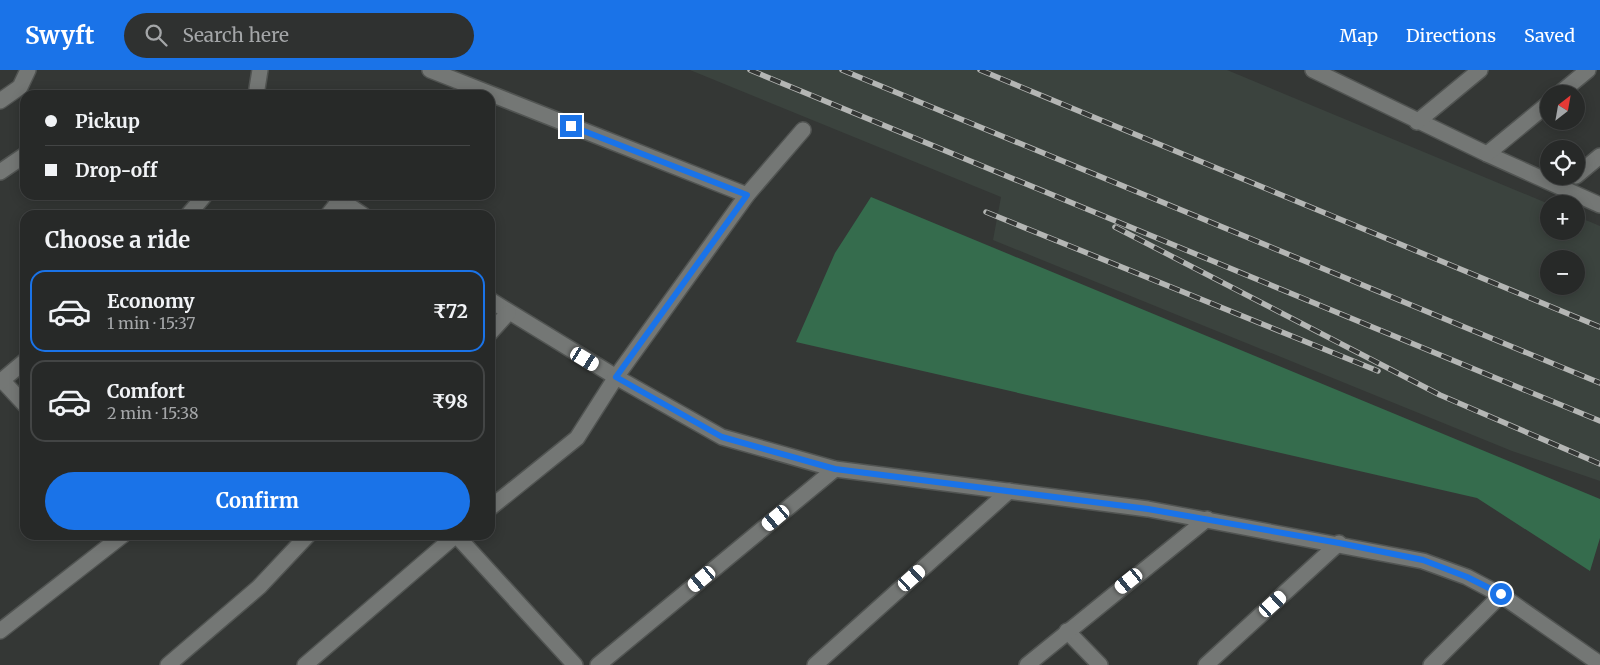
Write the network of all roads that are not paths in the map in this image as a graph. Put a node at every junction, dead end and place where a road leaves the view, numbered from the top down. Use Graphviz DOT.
graph roads {
  1 [pos="28,70"];
  2 [pos="260,70"];
  3 [pos="430,70"];
  4 [pos="1313,70"];
  5 [pos="1480,70"];
  6 [pos="1588,70"];
  7 [pos="1570,85"];
  8 [pos="257,90"];
  9 [pos="481,90"];
  10 [pos="495,96"];
  11 [pos="0,101"];
  12 [pos="1540,110"];
  13 [pos="1418,122"];
  14 [pos="803,130"];
  15 [pos="1487,154"];
  16 [pos="1600,156"];
  17 [pos="20,158"];
  18 [pos="1585,168"];
  19 [pos="0,172"];
  20 [pos="1566,185"];
  21 [pos="1562,188"];
  22 [pos="747,195"];
  23 [pos="201,200"];
  24 [pos="340,200"];
  25 [pos="1600,205"];
  26 [pos="192,210"];
  27 [pos="356,210"];
  28 [pos="495,304"];
  29 [pos="508,313"];
  30 [pos="495,327"];
  31 [pos="20,365"];
  32 [pos="616,377"];
  33 [pos="1,381"];
  34 [pos="20,400"];
  35 [pos="835,469"];
  36 [pos="1009,491"];
  37 [pos="495,504"];
  38 [pos="1206,519"];
  39 [pos="117,540"];
  40 [pos="303,540"];
  41 [pos="450,540"];
  42 [pos="461,540"];
  43 [pos="1339,543"];
  44 [pos="1501,594"];
  45 [pos="0,631"];
  46 [pos="1067,631"];
  47 [pos="1600,664"];
  48 [pos="168,665"];
  49 [pos="305,665"];
  50 [pos="575,665"];
  51 [pos="598,665"];
  52 [pos="815,665"];
  53 [pos="1027,665"];
  54 [pos="1100,665"];
  55 [pos="1206,665"];
  56 [pos="1431,665"];
  1 -- 11 [label="street"];
  2 -- 8 [label="street"];
  3 -- 9 [label="street"];
  4 -- 13 [label="street"];
  5 -- 13 [label="street"];
  6 -- 7 [label="street"];
  10 -- 22 [label="street"];
  12 -- 15 [label="street"];
  13 -- 15 [label="street"];
  14 -- 22 [label="street"];
  15 -- 21 [label="street"];
  16 -- 18 [label="street"];
  17 -- 19 [label="street"];
  20 -- 21 [label="street"];
  21 -- 25 [label="street"];
  22 -- 32 [label="street"];
  23 -- 26 [label="street"];
  24 -- 27 [label="street"];
  28 -- 29 [label="street"];
  29 -- 30 [label="street"];
  29 -- 32 [label="street"];
  31 -- 33 [label="street"];
  32 -- 35 [label="street"];
  32 -- 37 [label="street"];
  33 -- 34 [label="street"];
  35 -- 36 [label="street"];
  35 -- 51 [label="street"];
  36 -- 38 [label="street"];
  36 -- 52 [label="street"];
  38 -- 43 [label="street"];
  38 -- 46 [label="street"];
  39 -- 45 [label="street"];
  40 -- 48 [label="street"];
  41 -- 49 [label="street"];
  42 -- 50 [label="street"];
  43 -- 44 [label="street"];
  43 -- 55 [label="street"];
  44 -- 47 [label="street"];
  44 -- 56 [label="street"];
  46 -- 53 [label="street"];
  46 -- 54 [label="street"];
}
